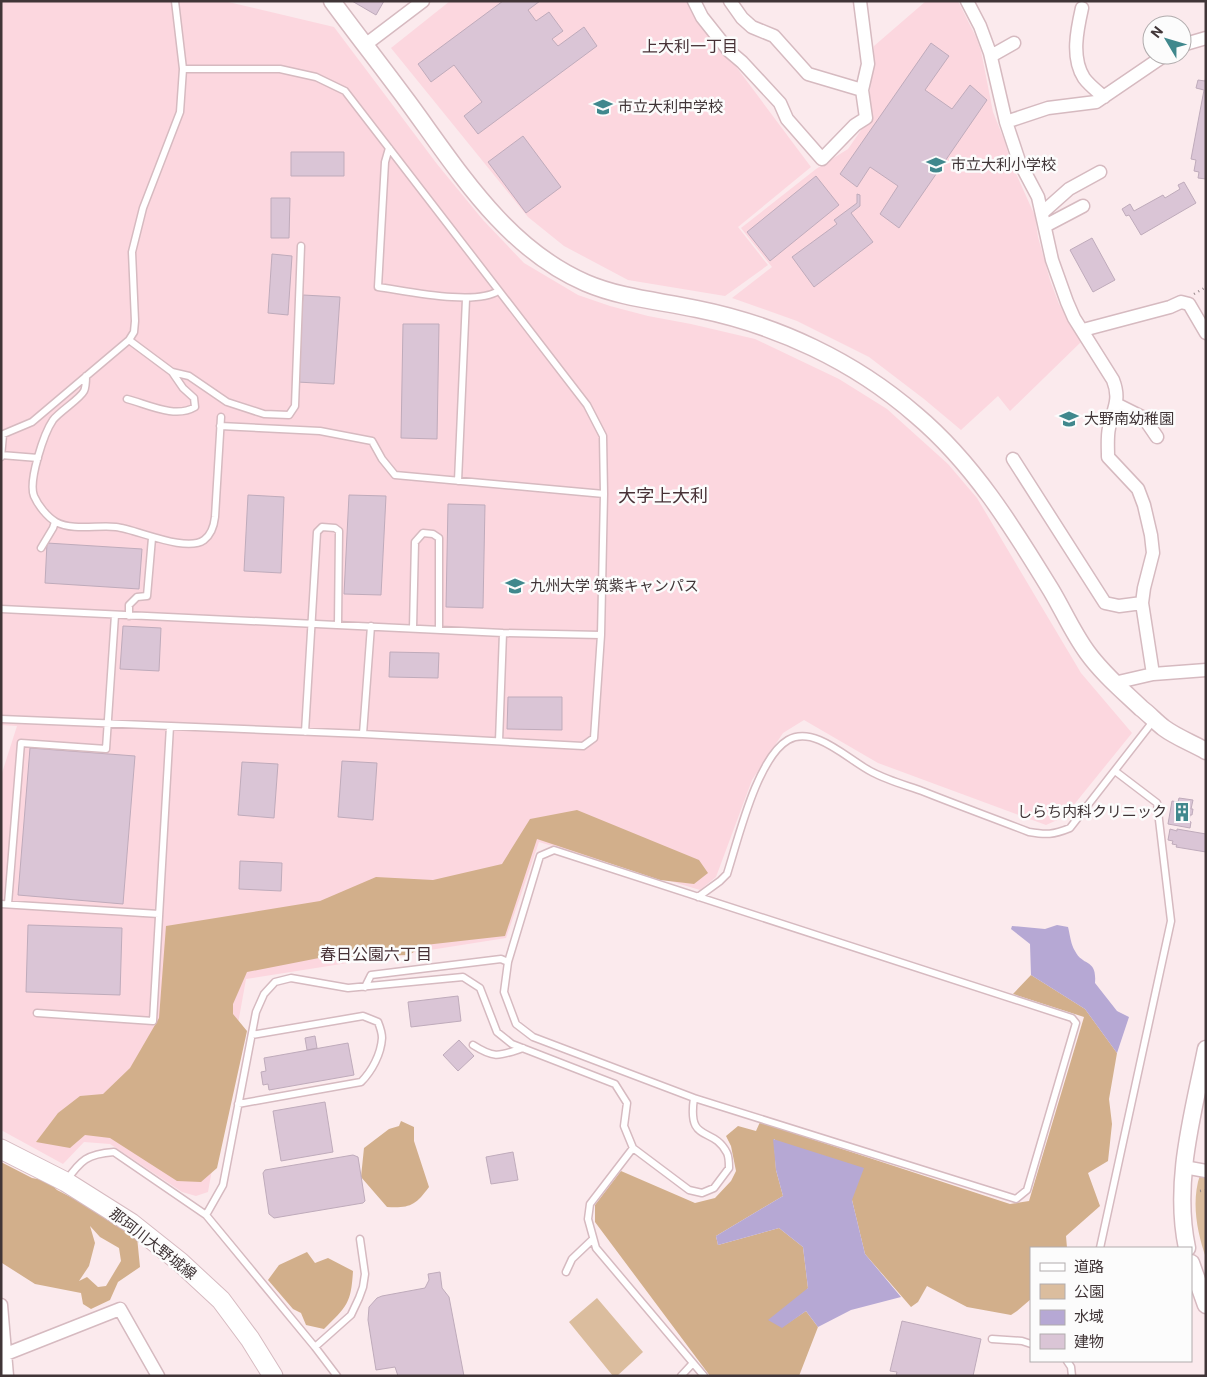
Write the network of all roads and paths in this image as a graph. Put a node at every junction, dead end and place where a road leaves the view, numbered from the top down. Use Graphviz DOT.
graph roads {
  1 [pos="175,1"];
  2 [pos="332,1"];
  3 [pos="423,1"];
  4 [pos="694,1"];
  5 [pos="730,1"];
  6 [pos="860,1"];
  7 [pos="967,1"];
  8 [pos="1082,8"];
  9 [pos="1206,38"];
  10 [pos="1192,42"];
  11 [pos="1014,43"];
  12 [pos="365,45"];
  13 [pos="990,56"];
  14 [pos="1150,65"];
  15 [pos="183,69"];
  16 [pos="862,90"];
  17 [pos="1104,97"];
  18 [pos="1006,122"];
  19 [pos="389,148"];
  20 [pos="1100,172"];
  21 [pos="1083,206"];
  22 [pos="1043,220"];
  23 [pos="301,246"];
  24 [pos="498,291"];
  25 [pos="466,299"];
  26 [pos="1083,330"];
  27 [pos="1206,333"];
  28 [pos="130,340"];
  29 [pos="172,372"];
  30 [pos="86,376"];
  31 [pos="127,399"];
  32 [pos="1116,404"];
  33 [pos="221,417"];
  34 [pos="220,426"];
  35 [pos="2,435"];
  36 [pos="1156,437"];
  37 [pos="1,456"];
  38 [pos="38,458"];
  39 [pos="1013,459"];
  40 [pos="458,481"];
  41 [pos="604,494"];
  42 [pos="55,522"];
  43 [pos="152,538"];
  44 [pos="41,548"];
  45 [pos="1142,603"];
  46 [pos="1,609"];
  47 [pos="115,615"];
  48 [pos="129,616"];
  49 [pos="310,624"];
  50 [pos="338,624"];
  51 [pos="372,626"];
  52 [pos="413,628"];
  53 [pos="439,630"];
  54 [pos="503,633"];
  55 [pos="601,635"];
  56 [pos="1206,670"];
  57 [pos="1153,674"];
  58 [pos="1114,683"];
  59 [pos="1,719"];
  60 [pos="1155,720"];
  61 [pos="109,723"];
  62 [pos="170,726"];
  63 [pos="305,732"];
  64 [pos="363,734"];
  65 [pos="498,741"];
  66 [pos="1206,751"];
  67 [pos="1115,771"];
  68 [pos="698,897"];
  69 [pos="5,904"];
  70 [pos="159,914"];
  71 [pos="508,962"];
  72 [pos="365,987"];
  73 [pos="37,1013"];
  74 [pos="252,1035"];
  75 [pos="473,1045"];
  76 [pos="523,1048"];
  77 [pos="1206,1049"];
  78 [pos="694,1098"];
  79 [pos="238,1104"];
  80 [pos="633,1148"];
  81 [pos="1,1149"];
  82 [pos="1184,1167"];
  83 [pos="1206,1171"];
  84 [pos="66,1182"];
  85 [pos="1206,1190"];
  86 [pos="1200,1191"];
  87 [pos="206,1215"];
  88 [pos="360,1239"];
  89 [pos="593,1239"];
  90 [pos="1100,1247"];
  91 [pos="1187,1247"];
  92 [pos="1192,1267"];
  93 [pos="566,1272"];
  94 [pos="1,1305"];
  95 [pos="1206,1305"];
  96 [pos="992,1339"];
  97 [pos="1030,1344"];
  98 [pos="315,1347"];
  99 [pos="3,1356"];
  100 [pos="1068,1362"];
  101 [pos="693,1363"];
  102 [pos="8,1376"];
  103 [pos="158,1376"];
  104 [pos="273,1376"];
  105 [pos="336,1376"];
  106 [pos="680,1376"];
  107 [pos="704,1376"];
  108 [pos="1072,1376"];
  1 -- 15 [label="lane"];
  2 -- 12 [label="street"];
  3 -- 12 [label="street"];
  4 -- 16 [label="street"];
  5 -- 16 [label="street"];
  6 -- 16 [label="street"];
  7 -- 13 [label="street"];
  8 -- 17 [label="street"];
  9 -- 10 [label="street"];
  11 -- 13 [label="street"];
  12 -- 58 [label="street"];
  13 -- 18 [label="street"];
  14 -- 17 [label="street"];
  15 -- 19 [label="lane"];
  15 -- 28 [label="lane"];
  17 -- 18 [label="street"];
  18 -- 22 [label="street"];
  19 -- 24 [label="lane"];
  19 -- 25 [label="lane"];
  20 -- 22 [label="street"];
  21 -- 22 [label="street"];
  22 -- 26 [label="street"];
  23 -- 29 [label="lane"];
  24 -- 25 [label="lane"];
  24 -- 41 [label="lane"];
  25 -- 40 [label="lane"];
  26 -- 27 [label="street"];
  26 -- 32 [label="street"];
  28 -- 29 [label="lane"];
  28 -- 30 [label="lane"];
  29 -- 31 [label="lane"];
  30 -- 35 [label="lane"];
  30 -- 38 [label="lane"];
  32 -- 36 [label="street"];
  32 -- 45 [label="street"];
  33 -- 34 [label="lane"];
  34 -- 40 [label="lane"];
  34 -- 43 [label="lane"];
  35 -- 37 [label="lane"];
  37 -- 38 [label="lane"];
  38 -- 42 [label="lane"];
  39 -- 45 [label="street"];
  40 -- 41 [label="lane"];
  41 -- 55 [label="lane"];
  42 -- 43 [label="lane"];
  42 -- 44 [label="lane"];
  43 -- 48 [label="lane"];
  45 -- 57 [label="street"];
  46 -- 47 [label="lane"];
  47 -- 48 [label="lane"];
  47 -- 61 [label="lane"];
  48 -- 49 [label="lane"];
  49 -- 50 [label="lane"];
  49 -- 50 [label="lane"];
  49 -- 63 [label="lane"];
  50 -- 51 [label="lane"];
  51 -- 52 [label="lane"];
  51 -- 64 [label="lane"];
  52 -- 53 [label="lane"];
  52 -- 53 [label="lane"];
  53 -- 54 [label="lane"];
  54 -- 55 [label="lane"];
  54 -- 65 [label="lane"];
  55 -- 65 [label="lane"];
  56 -- 57 [label="street"];
  57 -- 58 [label="street"];
  58 -- 60 [label="street"];
  59 -- 61 [label="lane"];
  60 -- 66 [label="street"];
  60 -- 67 [label="lane"];
  61 -- 62 [label="lane"];
  61 -- 69 [label="lane"];
  62 -- 63 [label="lane"];
  62 -- 70 [label="lane"];
  63 -- 64 [label="lane"];
  64 -- 65 [label="lane"];
  67 -- 68 [label="lane"];
  67 -- 90 [label="lane"];
  68 -- 71 [label="lane"];
  68 -- 78 [label="lane"];
  69 -- 70 [label="lane"];
  70 -- 73 [label="lane"];
  71 -- 72 [label="lane"];
  71 -- 78 [label="lane"];
  72 -- 74 [label="lane"];
  72 -- 76 [label="lane"];
  74 -- 79 [label="lane"];
  74 -- 79 [label="lane"];
  75 -- 76 [label="lane"];
  76 -- 80 [label="lane"];
  77 -- 82 [label="street"];
  78 -- 80 [label="lane"];
  79 -- 87 [label="lane"];
  80 -- 89 [label="lane"];
  81 -- 84 [label="main road, 那珂川大野城線"];
  82 -- 83 [label="street"];
  82 -- 91 [label="street"];
  84 -- 87 [label="lane"];
  84 -- 104 [label="main road, 那珂川大野城線"];
  85 -- 86 [label="path"];
  87 -- 98 [label="lane"];
  88 -- 98 [label="lane"];
  89 -- 93 [label="lane"];
  89 -- 101 [label="lane"];
  92 -- 95 [label="street"];
  94 -- 99 [label="street"];
  96 -- 97 [label="lane"];
  98 -- 105 [label="lane"];
  99 -- 102 [label="street"];
  99 -- 103 [label="street"];
  100 -- 108 [label="lane"];
  101 -- 106 [label="lane"];
  101 -- 107 [label="lane"];
}
